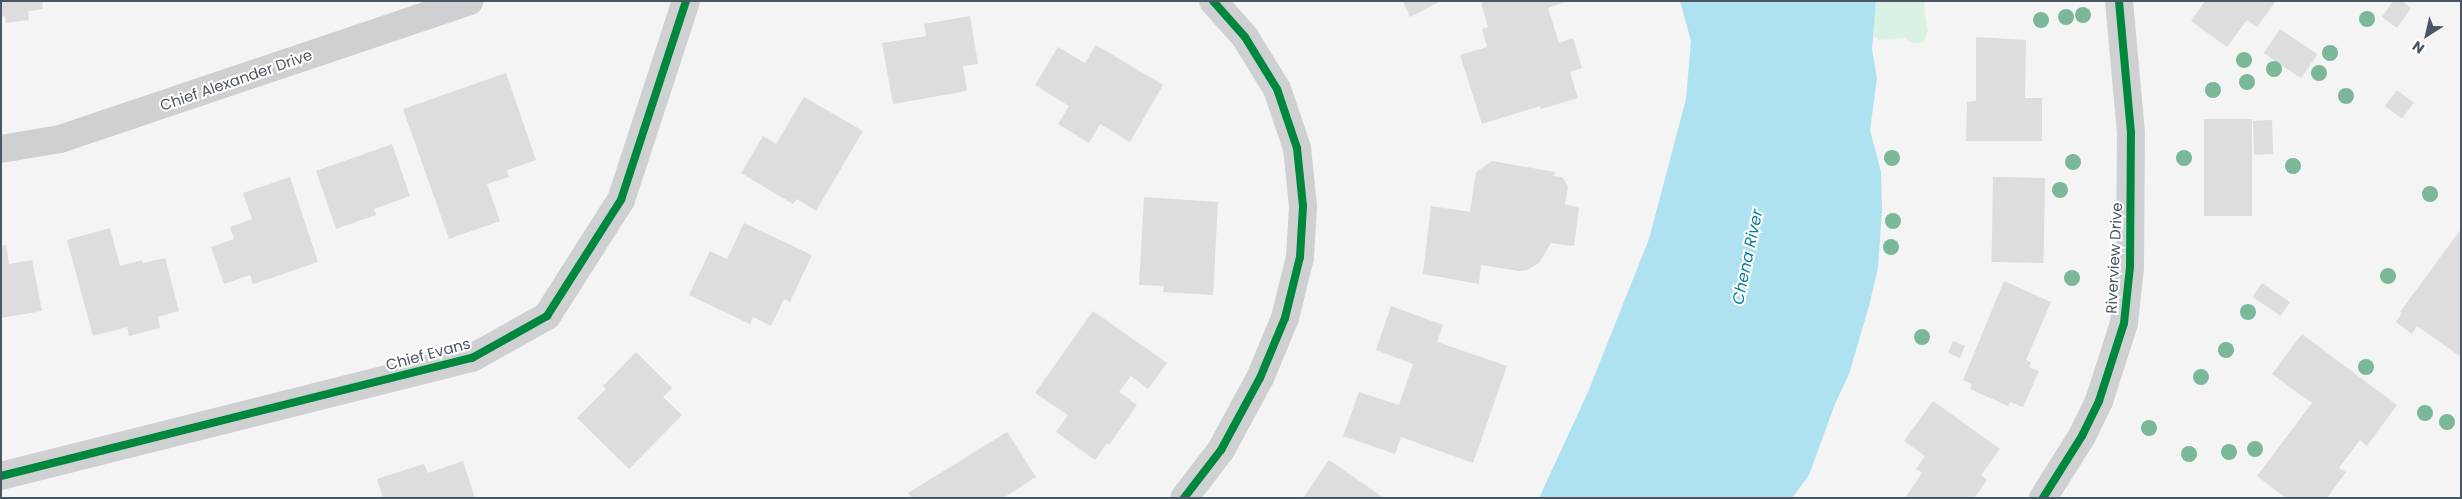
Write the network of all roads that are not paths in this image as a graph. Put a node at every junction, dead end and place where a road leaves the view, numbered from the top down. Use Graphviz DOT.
graph roads {
  1 [pos="469,1"];
  2 [pos="686,1"];
  3 [pos="1213,1"];
  4 [pos="2119,1"];
  5 [pos="1,150"];
  6 [pos="1,476"];
  7 [pos="1184,498"];
  8 [pos="2043,498"];
  1 -- 5 [label="street, Chief Alexander Drive"];
  2 -- 6 [label="street, Chief Evans"];
  3 -- 7 [label="street"];
  4 -- 8 [label="street, Riverview Drive"];
}
